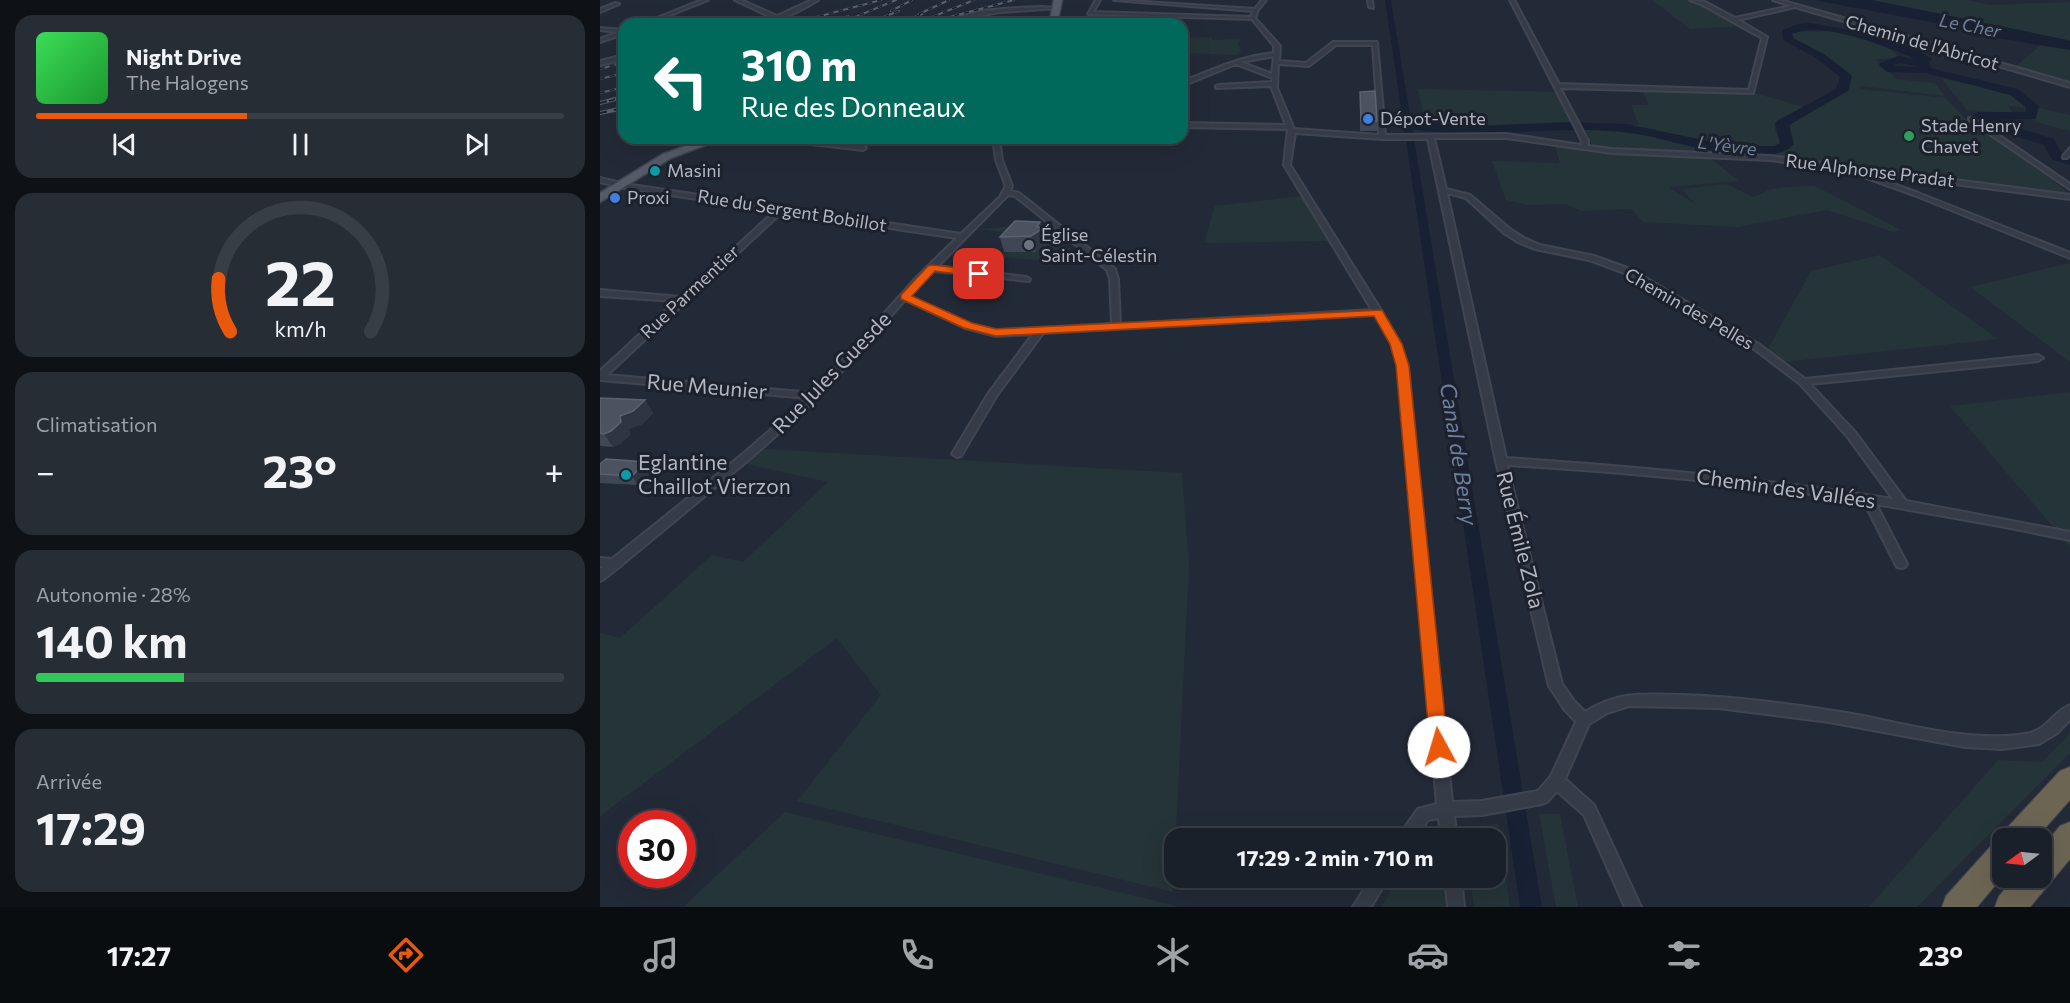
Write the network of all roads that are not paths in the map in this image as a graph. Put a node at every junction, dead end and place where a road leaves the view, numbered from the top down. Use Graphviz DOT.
graph roads {
  1 [pos="706,0"];
  2 [pos="737,0"];
  3 [pos="816,0"];
  4 [pos="1098,0"];
  5 [pos="1116,0"];
  6 [pos="1264,0"];
  7 [pos="1370,0"];
  8 [pos="1512,0"];
  9 [pos="1692,0"];
  10 [pos="1774,0"];
  11 [pos="617,4"];
  12 [pos="1057,4"];
  13 [pos="1371,6"];
  14 [pos="1796,6"];
  15 [pos="600,10"];
  16 [pos="1256,10"];
  17 [pos="660,18"];
  18 [pos="777,18"];
  19 [pos="964,18"];
  20 [pos="1253,18"];
  21 [pos="1734,20"];
  22 [pos="600,29"];
  23 [pos="618,30"];
  24 [pos="618,34"];
  25 [pos="600,41"];
  26 [pos="618,58"];
  27 [pos="1276,58"];
  28 [pos="600,63"];
  29 [pos="1238,63"];
  30 [pos="1188,78"];
  31 [pos="1193,79"];
  32 [pos="1188,81"];
  33 [pos="1274,81"];
  34 [pos="1556,86"];
  35 [pos="2070,86"];
  36 [pos="1218,87"];
  37 [pos="1971,119"];
  38 [pos="1188,125"];
  39 [pos="1292,129"];
  40 [pos="1382,137"];
  41 [pos="1425,137"];
  42 [pos="702,144"];
  43 [pos="829,144"];
  44 [pos="997,144"];
  45 [pos="863,148"];
  46 [pos="1584,148"];
  47 [pos="1846,167"];
  48 [pos="600,180"];
  49 [pos="621,185"];
  50 [pos="2070,187"];
  51 [pos="1442,190"];
  52 [pos="1007,193"];
  53 [pos="2070,197"];
  54 [pos="600,198"];
  55 [pos="780,210"];
  56 [pos="963,237"];
  57 [pos="2070,256"];
  58 [pos="932,268"];
  59 [pos="1026,279"];
  60 [pos="600,293"];
  61 [pos="905,297"];
  62 [pos="681,299"];
  63 [pos="1378,312"];
  64 [pos="1116,326"];
  65 [pos="1040,331"];
  66 [pos="2038,358"];
  67 [pos="600,377"];
  68 [pos="1803,382"];
  69 [pos="815,396"];
  70 [pos="957,454"];
  71 [pos="1501,461"];
  72 [pos="1869,501"];
  73 [pos="1903,505"];
  74 [pos="2070,536"];
  75 [pos="600,562"];
  76 [pos="615,564"];
  77 [pos="1901,564"];
  78 [pos="600,576"];
  79 [pos="2070,711"];
  80 [pos="1584,720"];
  81 [pos="2070,780"];
  82 [pos="1556,781"];
  83 [pos="1445,809"];
  84 [pos="1414,828"];
  85 [pos="1448,828"];
  86 [pos="2026,828"];
  87 [pos="2070,836"];
  88 [pos="2052,858"];
  89 [pos="1992,867"];
  90 [pos="1373,888"];
  91 [pos="1454,888"];
  92 [pos="2026,888"];
  93 [pos="1361,907"];
  94 [pos="1456,907"];
  95 [pos="1634,907"];
  96 [pos="1957,907"];
  97 [pos="2010,907"];
  1 -- 17 [label="street"];
  2 -- 18 [label="street"];
  3 -- 18 [label="street"];
  4 -- 20 [label="street"];
  5 -- 16 [label="street"];
  6 -- 16 [label="street"];
  7 -- 13 [label="street"];
  8 -- 34 [label="street"];
  9 -- 21 [label="street"];
  10 -- 14 [label="street, Chemin de l'Abricot"];
  11 -- 15 [label="street"];
  12 -- 19 [label="street"];
  14 -- 21 [label="street"];
  14 -- 35 [label="street, Chemin de l'Abricot"];
  16 -- 20 [label="street"];
  20 -- 27 [label="street"];
  21 -- 34 [label="street"];
  22 -- 23 [label="street"];
  24 -- 25 [label="street"];
  26 -- 28 [label="street"];
  27 -- 29 [label="street"];
  27 -- 33 [label="street"];
  27 -- 40 [label="street"];
  29 -- 31 [label="street"];
  29 -- 33 [label="street"];
  30 -- 31 [label="street"];
  31 -- 32 [label="street"];
  33 -- 36 [label="street"];
  33 -- 39 [label="street"];
  34 -- 46 [label="street"];
  37 -- 50 [label="street"];
  38 -- 39 [label="street, Rue Alphonse Pradat"];
  39 -- 40 [label="street, Rue Alphonse Pradat"];
  39 -- 63 [label="street"];
  40 -- 41 [label="street, Rue Alphonse Pradat"];
  41 -- 46 [label="street, Rue Alphonse Pradat"];
  41 -- 51 [label="street, Rue Émile Zola"];
  42 -- 49 [label="main road"];
  43 -- 45 [label="street"];
  44 -- 52 [label="street"];
  46 -- 47 [label="street, Rue Alphonse Pradat"];
  47 -- 53 [label="street, Rue Alphonse Pradat"];
  47 -- 57 [label="street"];
  48 -- 49 [label="street, Rue du Sergent Bobillot"];
  49 -- 54 [label="main road"];
  49 -- 55 [label="street, Rue du Sergent Bobillot"];
  51 -- 68 [label="street, Chemin des Pelles"];
  51 -- 71 [label="street, Rue Émile Zola"];
  52 -- 56 [label="street, Rue Jules Guesde"];
  52 -- 64 [label="street"];
  55 -- 56 [label="street, Rue du Sergent Bobillot"];
  55 -- 62 [label="street, Rue Parmentier"];
  56 -- 58 [label="street, Rue Jules Guesde"];
  58 -- 59 [label="street"];
  58 -- 61 [label="street, Rue Jules Guesde"];
  60 -- 62 [label="street"];
  61 -- 65 [label="street"];
  61 -- 69 [label="street, Rue Jules Guesde"];
  62 -- 67 [label="street, Rue Parmentier"];
  63 -- 64 [label="street"];
  63 -- 83 [label="street"];
  64 -- 65 [label="street"];
  65 -- 70 [label="street"];
  66 -- 68 [label="street"];
  67 -- 69 [label="street, Rue Meunier"];
  68 -- 73 [label="street, Chemin des Pelles"];
  69 -- 76 [label="street, Rue Jules Guesde"];
  71 -- 72 [label="street, Chemin des Vallées"];
  71 -- 80 [label="street, Rue Émile Zola"];
  72 -- 73 [label="street, Chemin des Vallées"];
  72 -- 77 [label="street"];
  73 -- 74 [label="street, Chemin des Vallées"];
  75 -- 76 [label="street"];
  76 -- 78 [label="street, Rue Jules Guesde"];
  79 -- 80 [label="street"];
  80 -- 82 [label="street"];
  81 -- 86 [label="highway"];
  82 -- 83 [label="street"];
  82 -- 95 [label="street"];
  83 -- 84 [label="street"];
  83 -- 85 [label="street"];
  87 -- 88 [label="highway"];
  89 -- 96 [label="highway"];
  90 -- 93 [label="street"];
  91 -- 94 [label="street"];
  92 -- 97 [label="highway"];
}
